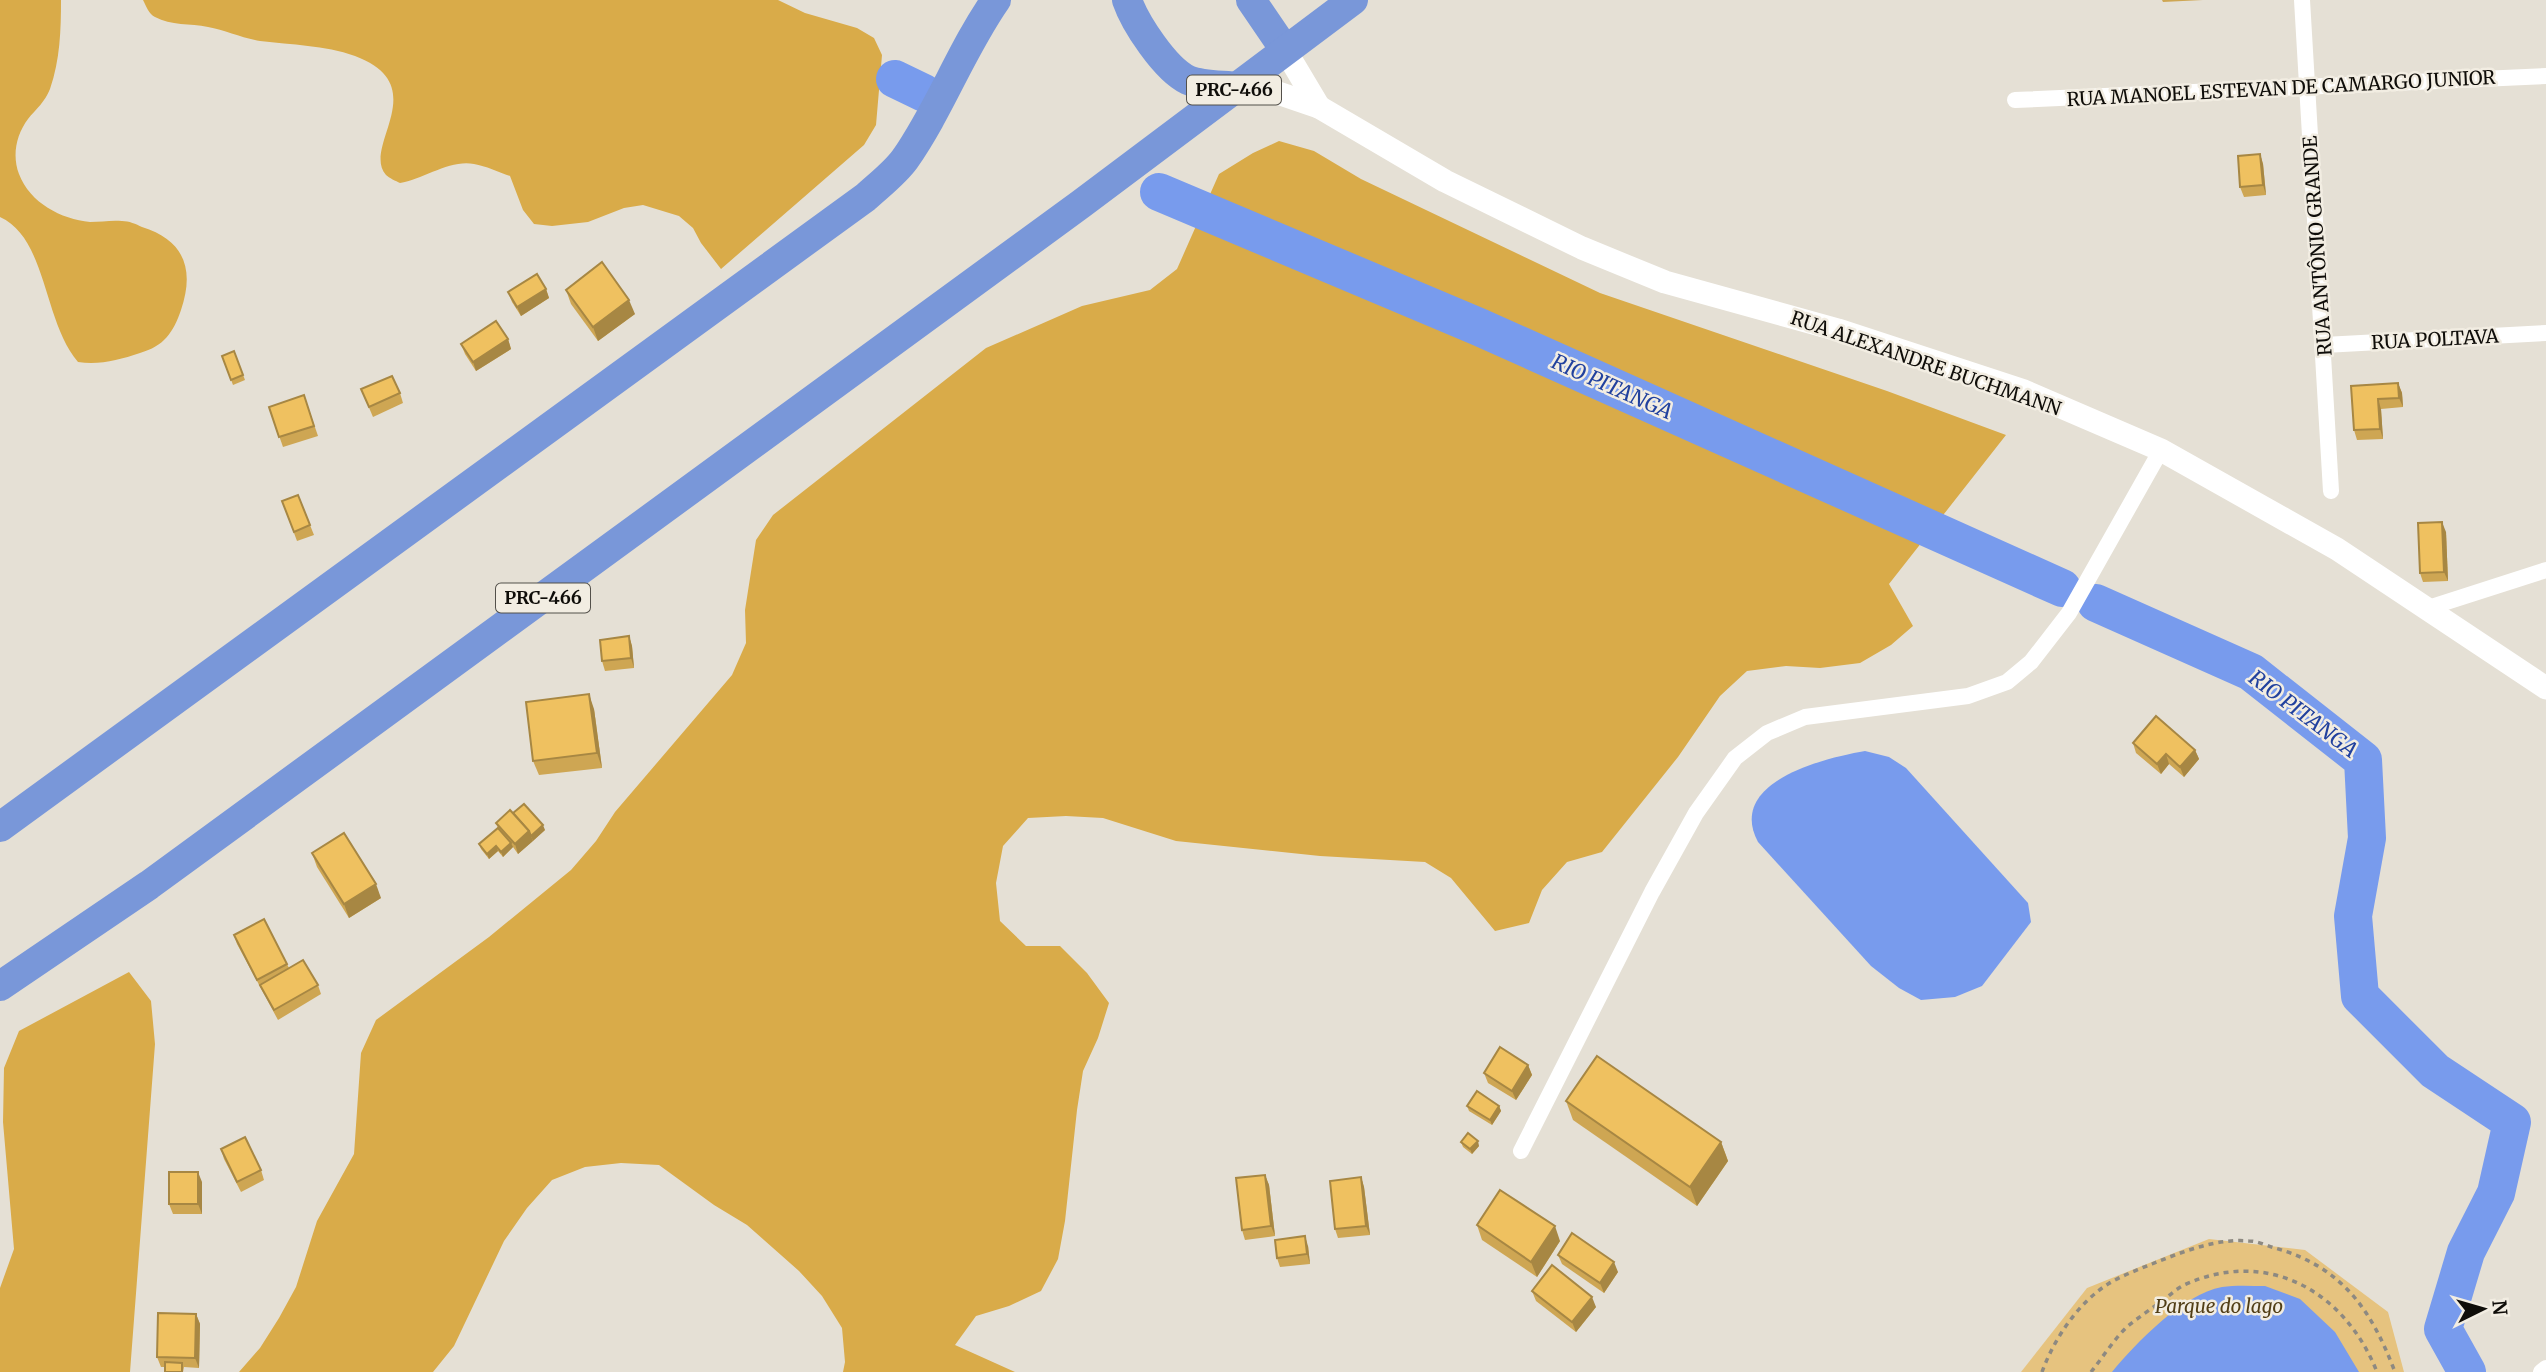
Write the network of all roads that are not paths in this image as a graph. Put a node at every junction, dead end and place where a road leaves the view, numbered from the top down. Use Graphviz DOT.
graph roads {
  1 [pos="996,0"];
  2 [pos="1127,0"];
  3 [pos="1251,0"];
  4 [pos="1353,0"];
  5 [pos="2301,0"];
  6 [pos="1285,50"];
  7 [pos="2546,76"];
  8 [pos="1238,87"];
  9 [pos="2306,87"];
  10 [pos="2015,100"];
  11 [pos="1319,107"];
  12 [pos="2546,333"];
  13 [pos="2324,345"];
  14 [pos="2161,450"];
  15 [pos="2331,491"];
  16 [pos="2546,570"];
  17 [pos="2428,607"];
  18 [pos="2546,688"];
  19 [pos="0,827"];
  20 [pos="0,986"];
  21 [pos="1521,1151"];
  22 [pos="2546,1367"];
  23 [pos="2542,1372"];
  1 -- 19 [label="highway"];
  2 -- 8 [label="highway"];
  3 -- 6 [label="highway"];
  4 -- 6 [label="highway, PRC-466"];
  5 -- 9 [label="street, RUA ANTÔNIO GRANDE"];
  6 -- 8 [label="highway, PRC-466"];
  6 -- 11 [label="main road, RUA ALEXANDRE BUCHMANN"];
  7 -- 9 [label="street, RUA MANOEL ESTEVAN DE CAMARGO JUNIOR"];
  8 -- 11 [label="main road, RUA ALEXANDRE BUCHMANN"];
  8 -- 20 [label="highway, PRC-466"];
  9 -- 10 [label="street, RUA MANOEL ESTEVAN DE CAMARGO JUNIOR"];
  9 -- 13 [label="street, RUA ANTÔNIO GRANDE"];
  11 -- 14 [label="main road, RUA ALEXANDRE BUCHMANN"];
  12 -- 13 [label="street, RUA POLTAVA"];
  13 -- 15 [label="street, RUA ANTÔNIO GRANDE"];
  14 -- 17 [label="main road, RUA ALEXANDRE BUCHMANN"];
  14 -- 21 [label="street"];
  16 -- 17 [label="street"];
  17 -- 18 [label="main road, RUA ALEXANDRE BUCHMANN"];
  22 -- 23 [label="street"];
}
